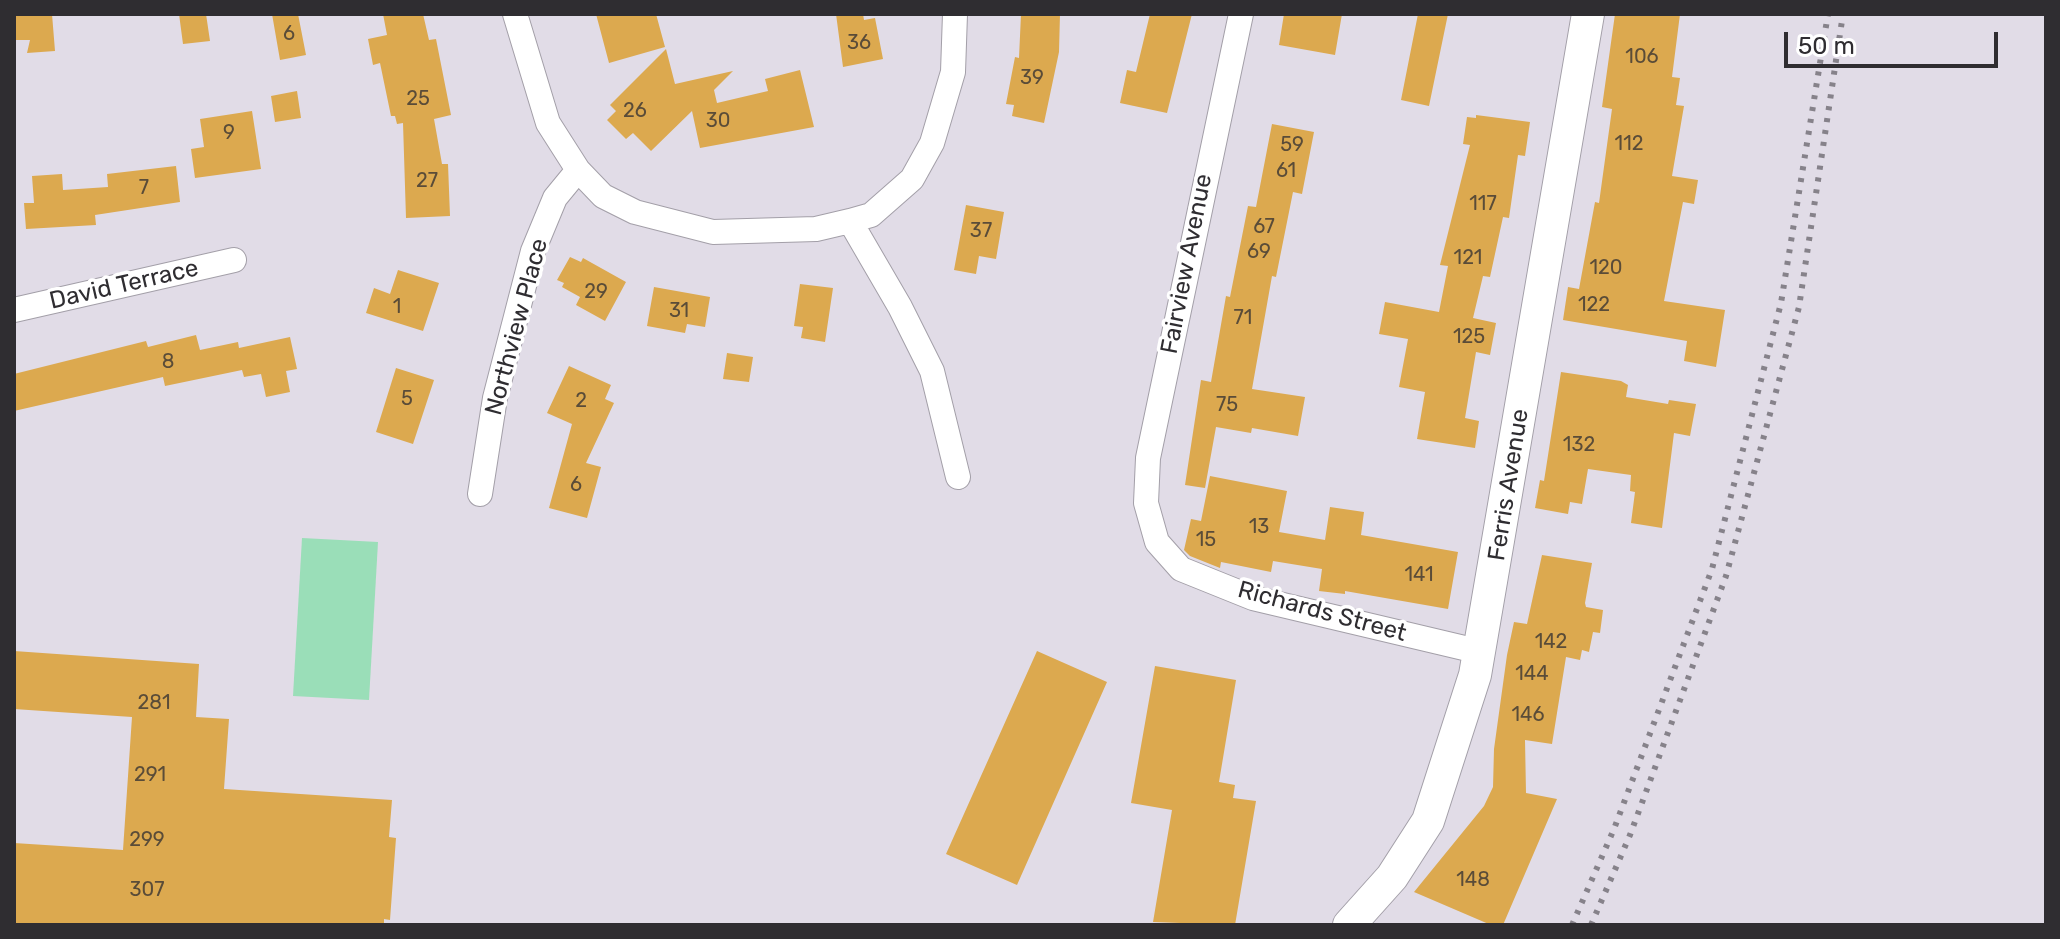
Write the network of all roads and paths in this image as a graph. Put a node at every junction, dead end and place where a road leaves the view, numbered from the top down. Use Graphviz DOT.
graph roads {
  1 [pos="515,14"];
  2 [pos="955,14"];
  3 [pos="1241,14"];
  4 [pos="1588,14"];
  5 [pos="578,170"];
  6 [pos="850,221"];
  7 [pos="234,260"];
  8 [pos="14,310"];
  9 [pos="958,477"];
  10 [pos="480,494"];
  11 [pos="1149,515"];
  12 [pos="1481,652"];
  13 [pos="1349,925"];
  1 -- 5 [label="street"];
  2 -- 6 [label="street"];
  3 -- 11 [label="street, Fairview Avenue"];
  4 -- 12 [label="street, Ferris Avenue"];
  5 -- 6 [label="street"];
  5 -- 10 [label="street, Northview Place"];
  6 -- 9 [label="street"];
  7 -- 8 [label="street, David Terrace"];
  11 -- 12 [label="street, Richards Street"];
  12 -- 13 [label="street, Ferris Avenue"];
}
